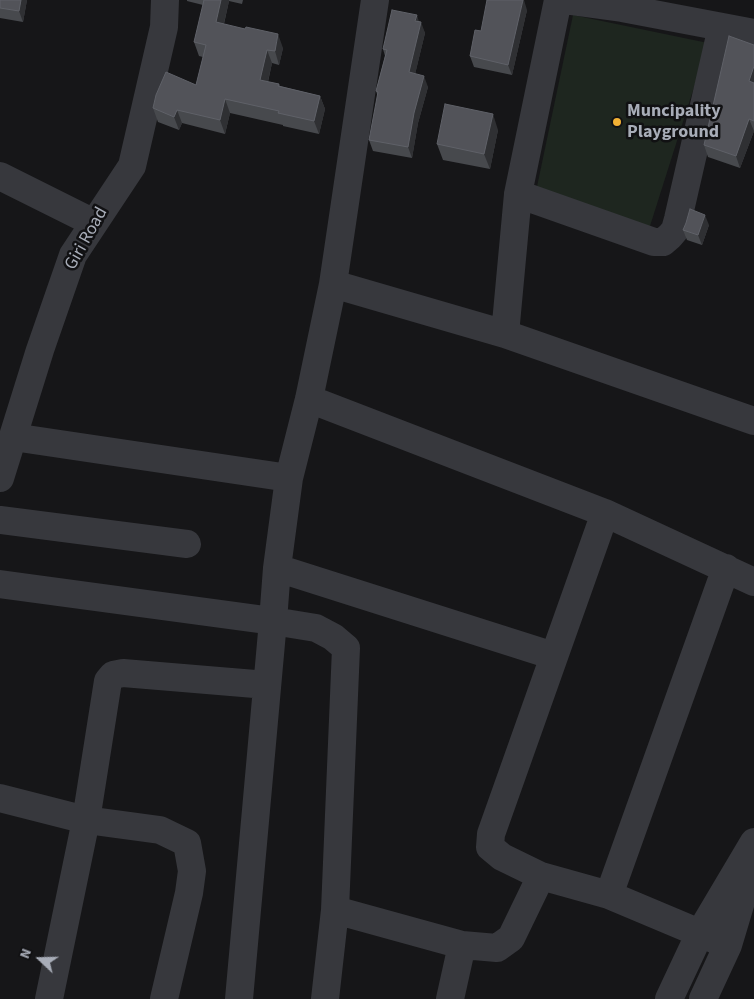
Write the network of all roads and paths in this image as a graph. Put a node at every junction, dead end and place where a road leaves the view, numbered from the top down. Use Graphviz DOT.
graph roads {
  1 [pos="165,0"];
  2 [pos="375,0"];
  3 [pos="558,0"];
  4 [pos="563,0"];
  5 [pos="722,27"];
  6 [pos="754,33"];
  7 [pos="0,176"];
  8 [pos="518,194"];
  9 [pos="94,223"];
  10 [pos="333,284"];
  11 [pos="505,334"];
  12 [pos="309,399"];
  13 [pos="754,421"];
  14 [pos="13,436"];
  15 [pos="0,478"];
  16 [pos="288,478"];
  17 [pos="604,513"];
  18 [pos="0,520"];
  19 [pos="187,544"];
  20 [pos="277,568"];
  21 [pos="726,568"];
  22 [pos="754,582"];
  23 [pos="0,584"];
  24 [pos="273,621"];
  25 [pos="554,656"];
  26 [pos="267,684"];
  27 [pos="0,798"];
  28 [pos="86,820"];
  29 [pos="754,842"];
  30 [pos="754,875"];
  31 [pos="540,876"];
  32 [pos="609,895"];
  33 [pos="335,910"];
  34 [pos="700,934"];
  35 [pos="462,945"];
  36 [pos="728,945"];
  37 [pos="49,999"];
  38 [pos="164,999"];
  39 [pos="239,999"];
  40 [pos="325,999"];
  41 [pos="450,999"];
  42 [pos="669,999"];
  43 [pos="704,999"];
  1 -- 9 [label="street, Giri Road"];
  2 -- 10 [label="street"];
  3 -- 8 [label="street"];
  4 -- 5 [label="street"];
  5 -- 6 [label="street"];
  5 -- 8 [label="street"];
  7 -- 9 [label="street"];
  8 -- 11 [label="street"];
  9 -- 14 [label="street, Giri Road"];
  10 -- 11 [label="street"];
  10 -- 12 [label="street"];
  11 -- 13 [label="street"];
  12 -- 16 [label="street"];
  12 -- 17 [label="street"];
  14 -- 15 [label="street, Giri Road"];
  14 -- 16 [label="street"];
  16 -- 20 [label="street"];
  17 -- 21 [label="street"];
  17 -- 25 [label="street"];
  18 -- 19 [label="street"];
  20 -- 24 [label="street"];
  20 -- 25 [label="street"];
  21 -- 22 [label="street"];
  21 -- 32 [label="street"];
  23 -- 24 [label="street"];
  24 -- 26 [label="street"];
  24 -- 33 [label="street"];
  25 -- 31 [label="street"];
  26 -- 28 [label="street"];
  26 -- 39 [label="street"];
  27 -- 28 [label="street"];
  28 -- 37 [label="street"];
  28 -- 38 [label="street"];
  29 -- 34 [label="street"];
  30 -- 36 [label="street"];
  31 -- 32 [label="street"];
  31 -- 35 [label="street"];
  32 -- 34 [label="street"];
  33 -- 35 [label="street"];
  33 -- 40 [label="street"];
  34 -- 36 [label="street"];
  34 -- 42 [label="street"];
  35 -- 41 [label="street"];
  36 -- 43 [label="street"];
}
